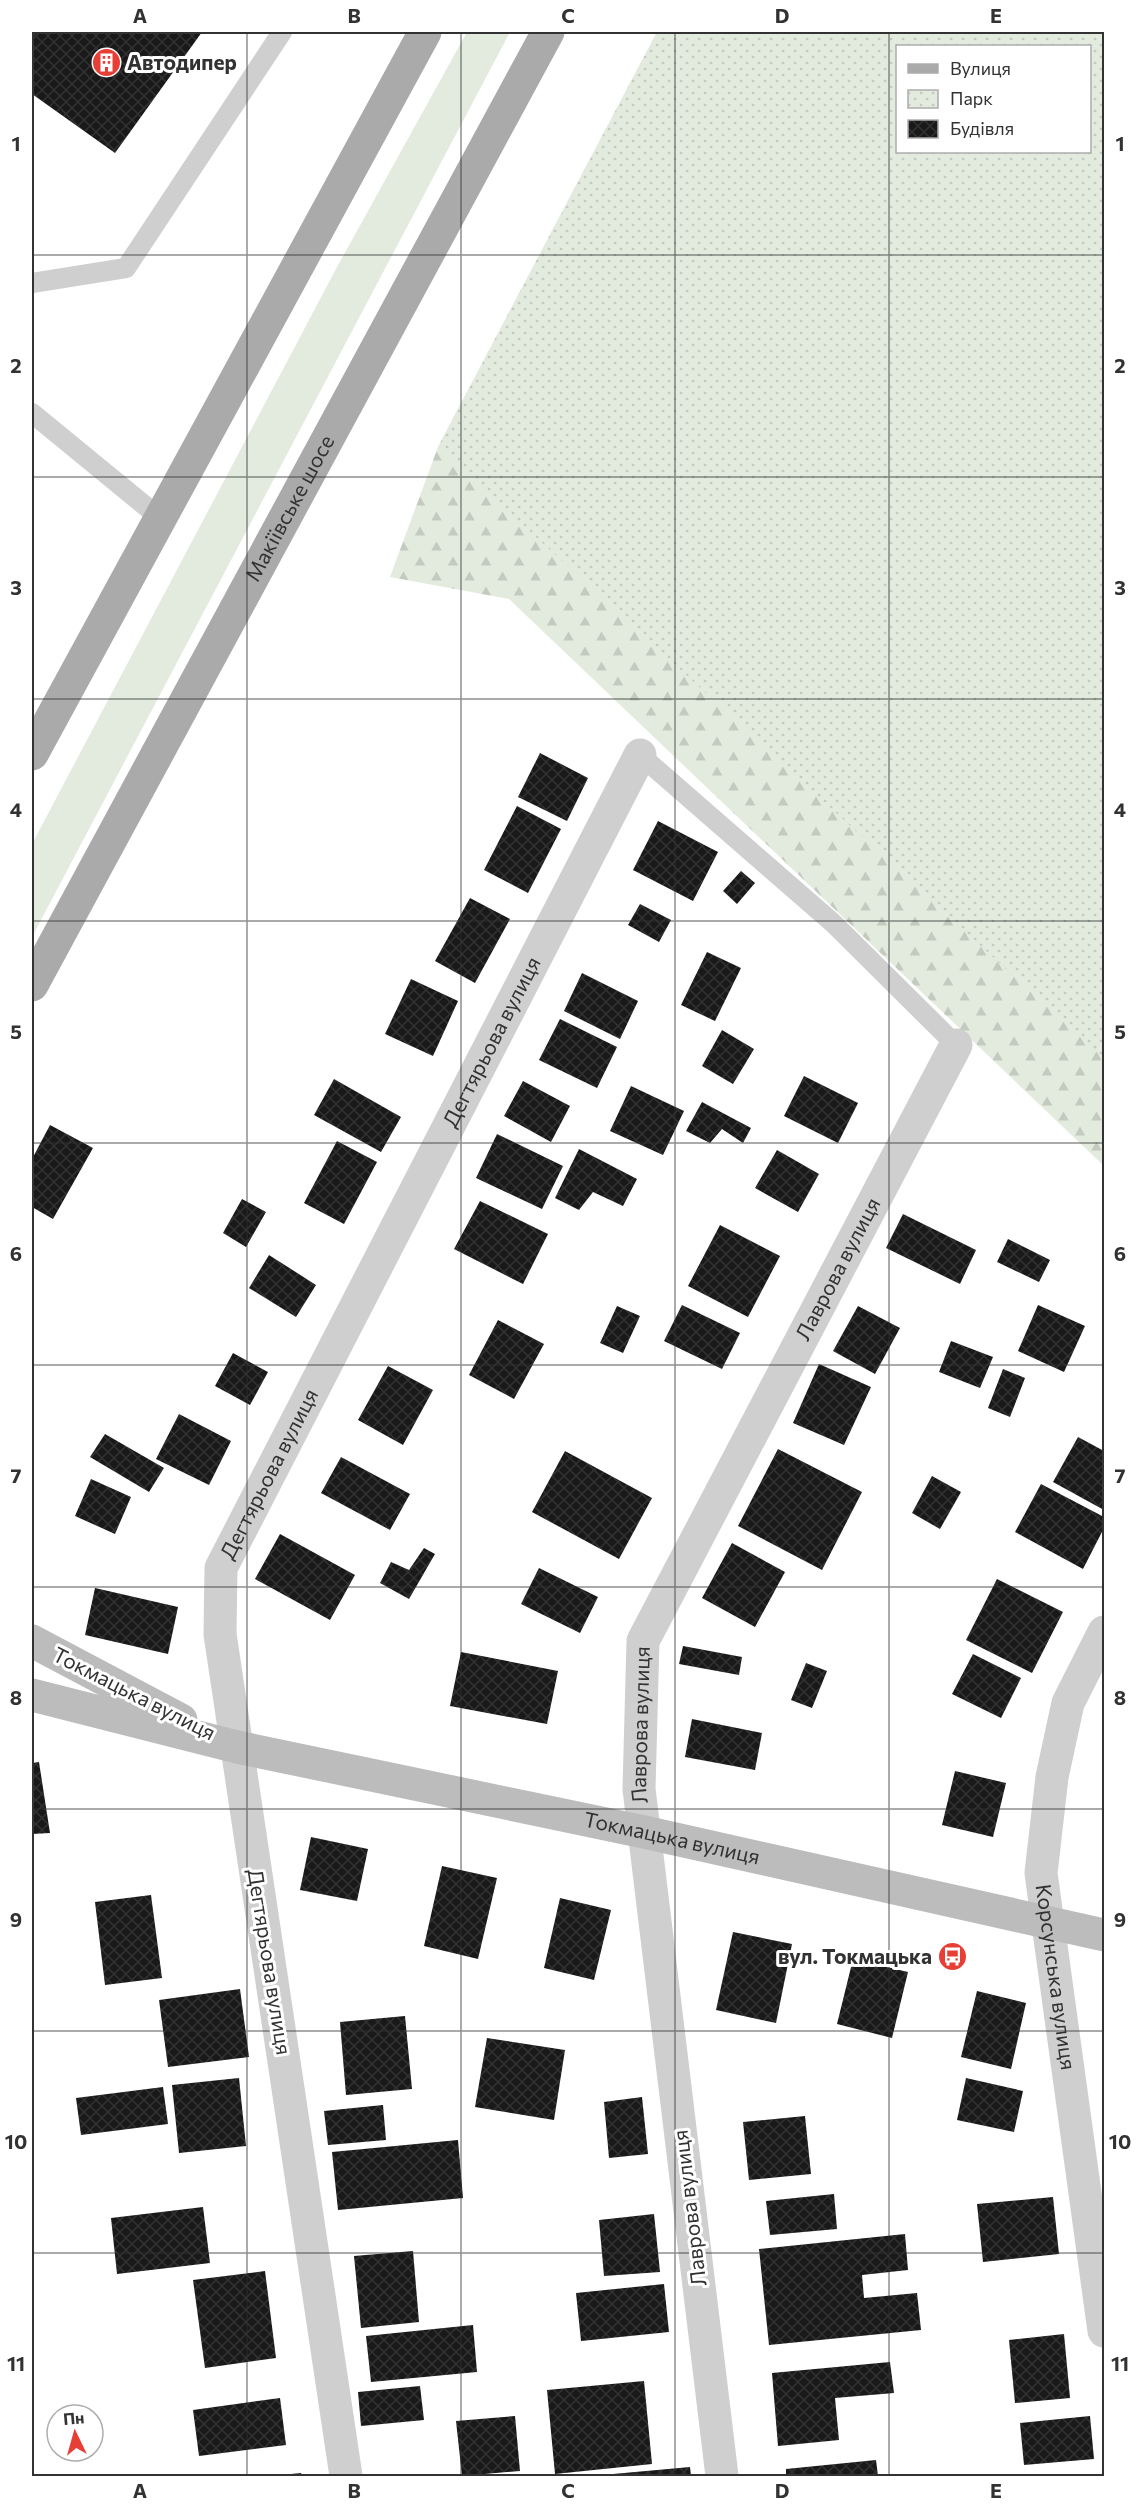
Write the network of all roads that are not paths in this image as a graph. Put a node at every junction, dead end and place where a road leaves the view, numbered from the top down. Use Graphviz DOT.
graph roads {
  1 [pos="282,32"];
  2 [pos="425,32"];
  3 [pos="548,32"];
  4 [pos="32,283"];
  5 [pos="32,414"];
  6 [pos="160,518"];
  7 [pos="32,754"];
  8 [pos="640,755"];
  9 [pos="32,985"];
  10 [pos="956,1045"];
  11 [pos="1104,1632"];
  12 [pos="32,1641"];
  13 [pos="32,1695"];
  14 [pos="237,1748"];
  15 [pos="644,1832"];
  16 [pos="1048,1922"];
  17 [pos="1104,1935"];
  18 [pos="1104,2331"];
  19 [pos="346,2476"];
  20 [pos="722,2476"];
  1 -- 4 [label="lane"];
  2 -- 6 [label="main road"];
  3 -- 9 [label="main road, Макіївське шосе"];
  5 -- 6 [label="lane"];
  6 -- 7 [label="main road"];
  8 -- 10 [label="lane"];
  8 -- 14 [label="street, Дегтярьова вулиця"];
  10 -- 15 [label="street, Лаврова вулиця"];
  11 -- 16 [label="street, Корсунська вулиця"];
  12 -- 14 [label="street, Токмацька вулиця"];
  13 -- 14 [label="street, Токмацька вулиця"];
  14 -- 15 [label="street, Токмацька вулиця"];
  14 -- 19 [label="street, Дегтярьова вулиця"];
  15 -- 16 [label="street, Токмацька вулиця"];
  15 -- 20 [label="street, Лаврова вулиця"];
  16 -- 17 [label="street, Токмацька вулиця"];
  16 -- 18 [label="street, Корсунська вулиця"];
}
